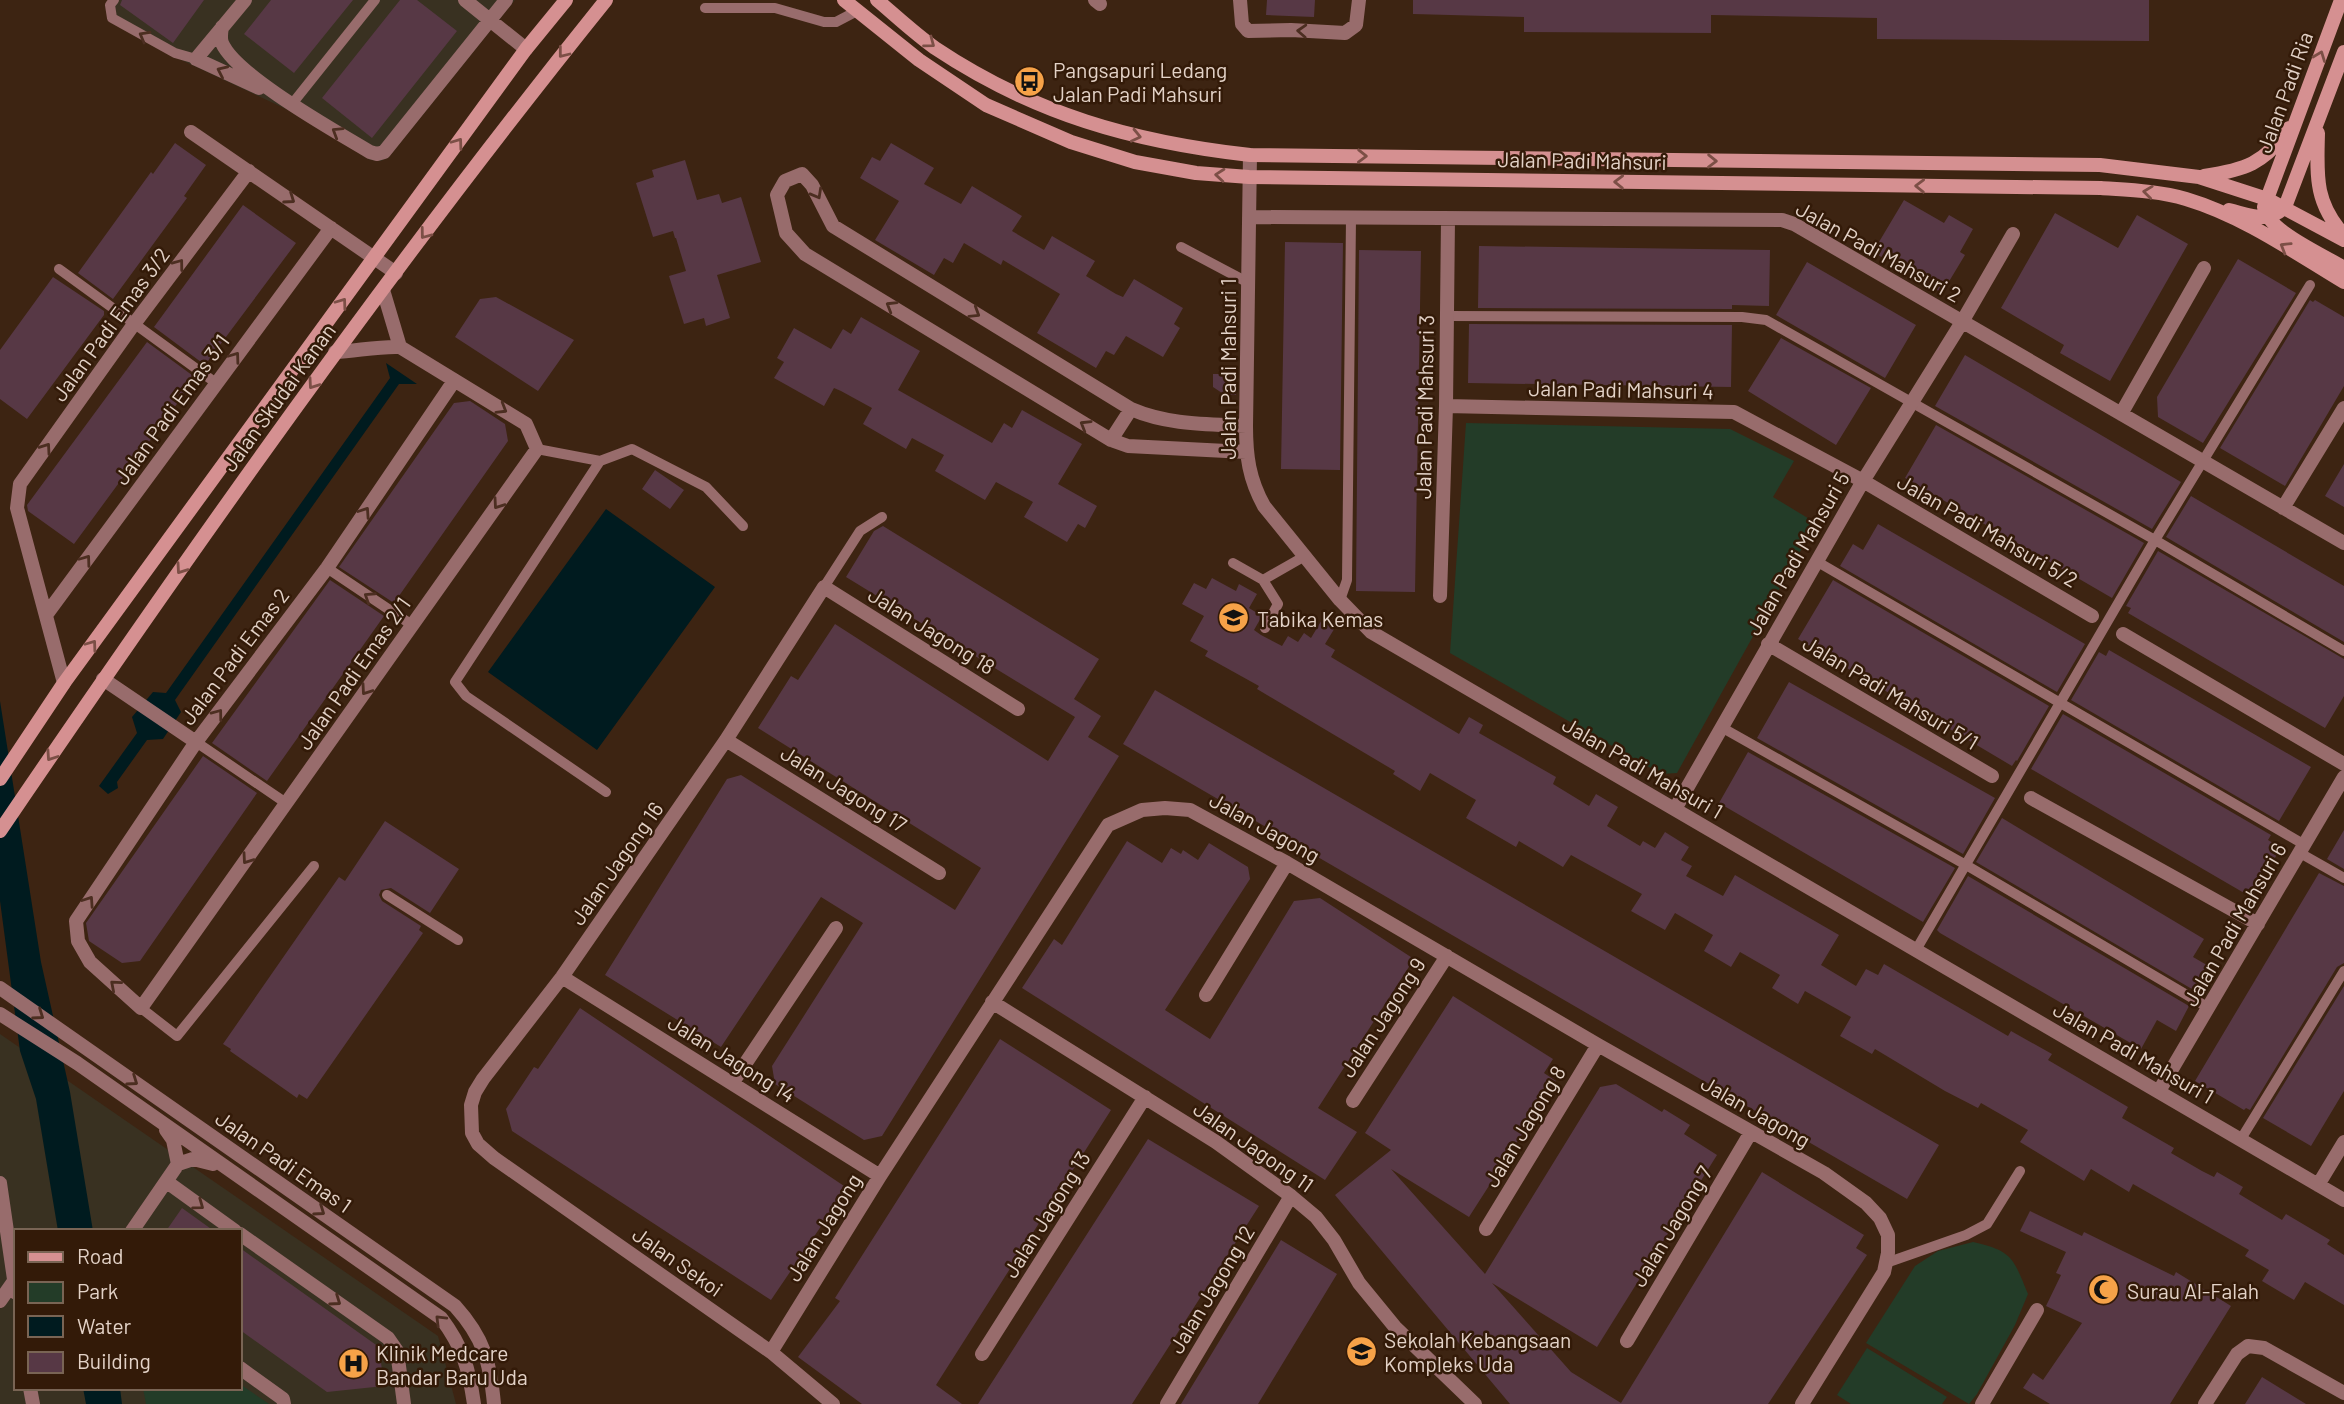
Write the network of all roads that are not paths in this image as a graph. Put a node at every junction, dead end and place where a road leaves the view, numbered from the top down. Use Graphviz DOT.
graph roads {
  1 [pos="114,0"];
  2 [pos="245,0"];
  3 [pos="376,0"];
  4 [pos="465,0"];
  5 [pos="506,0"];
  6 [pos="566,0"];
  7 [pos="606,0"];
  8 [pos="844,0"];
  9 [pos="877,0"];
  10 [pos="1240,0"];
  11 [pos="1359,0"];
  12 [pos="2341,0"];
  13 [pos="705,8"];
  14 [pos="857,11"];
  15 [pos="491,20"];
  16 [pos="222,27"];
  17 [pos="526,49"];
  18 [pos="2344,52"];
  19 [pos="196,59"];
  20 [pos="292,104"];
  21 [pos="2299,112"];
  22 [pos="2318,121"];
  23 [pos="191,132"];
  24 [pos="1250,155"];
  25 [pos="249,171"];
  26 [pos="1249,177"];
  27 [pos="2199,177"];
  28 [pos="2267,199"];
  29 [pos="2285,207"];
  30 [pos="2214,208"];
  31 [pos="1249,217"];
  32 [pos="1351,218"];
  33 [pos="2268,218"];
  34 [pos="1448,219"];
  35 [pos="331,228"];
  36 [pos="2013,234"];
  37 [pos="2344,237"];
  38 [pos="1181,247"];
  39 [pos="375,258"];
  40 [pos="2204,268"];
  41 [pos="2344,268"];
  42 [pos="59,269"];
  43 [pos="396,272"];
  44 [pos="1247,282"];
  45 [pos="2344,282"];
  46 [pos="2310,285"];
  47 [pos="383,290"];
  48 [pos="1447,316"];
  49 [pos="1962,322"];
  50 [pos="134,324"];
  51 [pos="400,347"];
  52 [pos="335,352"];
  53 [pos="454,381"];
  54 [pos="216,383"];
  55 [pos="1911,403"];
  56 [pos="1446,405"];
  57 [pos="2344,408"];
  58 [pos="1131,410"];
  59 [pos="2121,414"];
  60 [pos="1246,426"];
  61 [pos="1111,440"];
  62 [pos="537,449"];
  63 [pos="1246,453"];
  64 [pos="600,461"];
  65 [pos="2203,463"];
  66 [pos="1863,481"];
  67 [pos="2283,508"];
  68 [pos="882,517"];
  69 [pos="743,526"];
  70 [pos="2155,541"];
  71 [pos="2344,543"];
  72 [pos="1305,556"];
  73 [pos="1816,561"];
  74 [pos="1233,563"];
  75 [pos="327,568"];
  76 [pos="1263,580"];
  77 [pos="824,587"];
  78 [pos="1440,596"];
  79 [pos="1340,600"];
  80 [pos="46,615"];
  81 [pos="2092,616"];
  82 [pos="412,625"];
  83 [pos="1265,628"];
  84 [pos="2123,634"];
  85 [pos="1768,644"];
  86 [pos="2344,651"];
  87 [pos="103,679"];
  88 [pos="64,683"];
  89 [pos="2060,704"];
  90 [pos="1018,709"];
  91 [pos="1721,727"];
  92 [pos="726,740"];
  93 [pos="196,742"];
  94 [pos="2344,764"];
  95 [pos="1992,776"];
  96 [pos="2344,777"];
  97 [pos="0,779"];
  98 [pos="606,792"];
  99 [pos="2031,798"];
  100 [pos="286,803"];
  101 [pos="1675,809"];
  102 [pos="0,831"];
  103 [pos="2302,849"];
  104 [pos="1287,863"];
  105 [pos="1966,865"];
  106 [pos="314,866"];
  107 [pos="939,873"];
  108 [pos="2344,878"];
  109 [pos="387,895"];
  110 [pos="2258,924"];
  111 [pos="836,928"];
  112 [pos="458,940"];
  113 [pos="1916,950"];
  114 [pos="1447,956"];
  115 [pos="2344,971"];
  116 [pos="562,977"];
  117 [pos="0,988"];
  118 [pos="1206,995"];
  119 [pos="992,1002"];
  120 [pos="141,1008"];
  121 [pos="2209,1008"];
  122 [pos="0,1013"];
  123 [pos="1598,1045"];
  124 [pos="733,1082"];
  125 [pos="2159,1091"];
  126 [pos="1145,1097"];
  127 [pos="1353,1101"];
  128 [pos="160,1122"];
  129 [pos="1751,1132"];
  130 [pos="2241,1139"];
  131 [pos="2344,1142"];
  132 [pos="494,1158"];
  133 [pos="178,1164"];
  134 [pos="227,1169"];
  135 [pos="2020,1171"];
  136 [pos="880,1176"];
  137 [pos="167,1182"];
  138 [pos="0,1183"];
  139 [pos="2318,1185"];
  140 [pos="1291,1196"];
  141 [pos="2344,1200"];
  142 [pos="133,1229"];
  143 [pos="232,1229"];
  144 [pos="1486,1229"];
  145 [pos="242,1235"];
  146 [pos="1885,1268"];
  147 [pos="14,1280"];
  148 [pos="14,1288"];
  149 [pos="0,1301"];
  150 [pos="2037,1310"];
  151 [pos="1627,1341"];
  152 [pos="771,1352"];
  153 [pos="982,1354"];
  154 [pos="242,1369"];
  155 [pos="2344,1393"];
  156 [pos="284,1404"];
  157 [pos="404,1404"];
  158 [pos="474,1404"];
  159 [pos="494,1404"];
  160 [pos="833,1404"];
  161 [pos="1167,1404"];
  162 [pos="1475,1404"];
  163 [pos="1802,1404"];
  164 [pos="1982,1404"];
  165 [pos="2205,1404"];
  19 -- 1 [label="lane, one-way"];
  2 -- 16 [label="street"];
  3 -- 20 [label="lane"];
  4 -- 15 [label="street"];
  5 -- 15 [label="street"];
  6 -- 17 [label="main road, Jalan Skudai Kanan"];
  7 -- 43 [label="main road, Jalan Skudai Kanan, one-way"];
  8 -- 14 [label="main road, Jalan Padi Mahsuri"];
  9 -- 24 [label="main road, Jalan Padi Mahsuri, one-way"];
  11 -- 10 [label="street, one-way"];
  21 -- 12 [label="main road, Jalan Padi Ria, one-way"];
  13 -- 14 [label="lane"];
  26 -- 14 [label="main road, Jalan Padi Mahsuri, one-way"];
  15 -- 17 [label="street"];
  15 -- 20 [label="street, one-way"];
  16 -- 19 [label="street"];
  16 -- 20 [label="street"];
  39 -- 17 [label="main road, Jalan Skudai Kanan, one-way"];
  18 -- 22 [label="main road, Jalan Padi Ria"];
  20 -- 19 [label="street, one-way"];
  21 -- 27 [label="main road"];
  21 -- 28 [label="main road, Jalan Padi Ria"];
  22 -- 29 [label="main road, Jalan Padi Ria"];
  22 -- 37 [label="main road"];
  23 -- 25 [label="street"];
  24 -- 26 [label="street, Jalan Padi Mahsuri 1"];
  24 -- 27 [label="main road, Jalan Padi Mahsuri, one-way"];
  25 -- 35 [label="street, one-way"];
  50 -- 25 [label="street, Jalan Padi Emas 3/2, one-way"];
  30 -- 26 [label="main road, Jalan Padi Mahsuri, one-way"];
  26 -- 31 [label="street, Jalan Padi Mahsuri 1"];
  27 -- 28 [label="main road, Jalan Padi Mahsuri"];
  28 -- 29 [label="main road, Jalan Padi Mahsuri"];
  28 -- 33 [label="main road"];
  29 -- 33 [label="main road"];
  29 -- 37 [label="main road, Jalan Padi Mahsuri"];
  30 -- 33 [label="main road"];
  45 -- 30 [label="main road, Jalan Padi Mahsuri, one-way"];
  31 -- 32 [label="street, Jalan Padi Mahsuri 2"];
  31 -- 44 [label="street, Jalan Padi Mahsuri 1"];
  32 -- 34 [label="street, Jalan Padi Mahsuri 2"];
  32 -- 79 [label="lane"];
  33 -- 41 [label="main road"];
  34 -- 48 [label="street, Jalan Padi Mahsuri 3"];
  34 -- 49 [label="street, Jalan Padi Mahsuri 2"];
  35 -- 39 [label="street"];
  54 -- 35 [label="street, Jalan Padi Emas 3/1, one-way"];
  36 -- 49 [label="street, Jalan Padi Mahsuri 5"];
  38 -- 44 [label="lane"];
  39 -- 43 [label="street"];
  88 -- 39 [label="main road, Jalan Skudai Kanan, one-way"];
  40 -- 59 [label="street"];
  42 -- 50 [label="lane"];
  43 -- 47 [label="main road, Jalan Skudai Kanan"];
  44 -- 60 [label="street, Jalan Padi Mahsuri 1"];
  46 -- 65 [label="lane"];
  47 -- 51 [label="street"];
  47 -- 52 [label="main road, Jalan Skudai Kanan"];
  48 -- 55 [label="lane"];
  48 -- 56 [label="street, Jalan Padi Mahsuri 3"];
  49 -- 55 [label="street, Jalan Padi Mahsuri 5"];
  49 -- 59 [label="street, Jalan Padi Mahsuri 2"];
  50 -- 54 [label="lane"];
  80 -- 50 [label="street, Jalan Padi Emas 3/2, one-way"];
  51 -- 52 [label="street"];
  51 -- 53 [label="street"];
  52 -- 87 [label="main road, Jalan Skudai Kanan, one-way"];
  53 -- 62 [label="street, one-way"];
  75 -- 53 [label="street, Jalan Padi Emas 2, one-way"];
  80 -- 54 [label="street, Jalan Padi Emas 3/1, one-way"];
  55 -- 66 [label="street, Jalan Padi Mahsuri 5"];
  55 -- 70 [label="lane"];
  56 -- 66 [label="street, Jalan Padi Mahsuri 4"];
  56 -- 78 [label="street, Jalan Padi Mahsuri 3"];
  57 -- 67 [label="street"];
  58 -- 60 [label="street"];
  58 -- 61 [label="street"];
  61 -- 58 [label="street, one-way"];
  59 -- 65 [label="street, Jalan Padi Mahsuri 2"];
  60 -- 63 [label="street, Jalan Padi Mahsuri 1"];
  61 -- 63 [label="street"];
  62 -- 64 [label="lane"];
  62 -- 82 [label="street, Jalan Padi Emas 2/1, one-way"];
  63 -- 72 [label="street, Jalan Padi Mahsuri 1"];
  64 -- 69 [label="lane"];
  64 -- 98 [label="lane"];
  65 -- 67 [label="street, Jalan Padi Mahsuri 2"];
  65 -- 70 [label="lane"];
  66 -- 73 [label="street, Jalan Padi Mahsuri 5"];
  66 -- 81 [label="street, Jalan Padi Mahsuri 5/2"];
  67 -- 71 [label="street, Jalan Padi Mahsuri 2"];
  68 -- 77 [label="lane"];
  70 -- 86 [label="lane"];
  70 -- 89 [label="lane"];
  72 -- 76 [label="lane"];
  72 -- 79 [label="street, Jalan Padi Mahsuri 1"];
  73 -- 85 [label="street, Jalan Padi Mahsuri 5"];
  73 -- 89 [label="lane"];
  74 -- 76 [label="lane"];
  82 -- 75 [label="lane, one-way"];
  93 -- 75 [label="street, Jalan Padi Emas 2, one-way"];
  76 -- 83 [label="lane"];
  77 -- 90 [label="street, Jalan Jagong 18"];
  77 -- 92 [label="street, Jalan Jagong 16"];
  79 -- 101 [label="street, Jalan Padi Mahsuri 1"];
  80 -- 88 [label="street"];
  82 -- 100 [label="street, Jalan Padi Emas 2/1, one-way"];
  84 -- 94 [label="street"];
  85 -- 91 [label="street, Jalan Padi Mahsuri 5"];
  85 -- 95 [label="street, Jalan Padi Mahsuri 5/1"];
  87 -- 93 [label="street"];
  87 -- 102 [label="main road, Jalan Skudai Kanan, one-way"];
  88 -- 97 [label="main road, Jalan Skudai Kanan"];
  89 -- 103 [label="lane"];
  89 -- 105 [label="lane"];
  91 -- 101 [label="street, Jalan Padi Mahsuri 5"];
  91 -- 105 [label="lane"];
  92 -- 107 [label="street, Jalan Jagong 17"];
  92 -- 116 [label="street, Jalan Jagong 16"];
  93 -- 100 [label="lane"];
  120 -- 93 [label="street, Jalan Padi Emas 2, one-way"];
  96 -- 103 [label="street, Jalan Padi Mahsuri 6"];
  99 -- 110 [label="street"];
  100 -- 120 [label="street, Jalan Padi Emas 2/1, one-way"];
  101 -- 113 [label="street, Jalan Padi Mahsuri 1"];
  103 -- 108 [label="lane"];
  103 -- 110 [label="street, Jalan Padi Mahsuri 6"];
  104 -- 114 [label="street, Jalan Jagong"];
  104 -- 118 [label="street"];
  104 -- 119 [label="street, Jalan Jagong"];
  105 -- 113 [label="lane"];
  105 -- 121 [label="lane"];
  106 -- 120 [label="lane"];
  109 -- 112 [label="lane"];
  110 -- 121 [label="street, Jalan Padi Mahsuri 6"];
  111 -- 124 [label="street"];
  113 -- 125 [label="street, Jalan Padi Mahsuri 1"];
  114 -- 123 [label="street, Jalan Jagong"];
  114 -- 127 [label="street, Jalan Jagong 9"];
  115 -- 130 [label="lane"];
  116 -- 124 [label="street, Jalan Jagong 14"];
  116 -- 132 [label="street, Jalan Jagong 16"];
  117 -- 159 [label="street, Jalan Padi Emas 1, one-way"];
  119 -- 126 [label="street, Jalan Jagong 11"];
  119 -- 136 [label="street, Jalan Jagong"];
  121 -- 125 [label="street, Jalan Padi Mahsuri 6"];
  122 -- 128 [label="street, Jalan Padi Emas 1"];
  123 -- 129 [label="street, Jalan Jagong"];
  123 -- 144 [label="street, Jalan Jagong 8"];
  124 -- 136 [label="street, Jalan Jagong 14"];
  125 -- 130 [label="street, Jalan Padi Mahsuri 1"];
  126 -- 140 [label="street, Jalan Jagong 11"];
  126 -- 153 [label="street, Jalan Jagong 13"];
  128 -- 133 [label="street"];
  128 -- 134 [label="street, Jalan Padi Emas 1"];
  129 -- 146 [label="street, Jalan Jagong"];
  129 -- 151 [label="street, Jalan Jagong 7"];
  130 -- 139 [label="street, Jalan Padi Mahsuri 1"];
  131 -- 139 [label="street"];
  132 -- 152 [label="street, Jalan Sekoi"];
  133 -- 134 [label="street"];
  133 -- 137 [label="street"];
  158 -- 134 [label="street, Jalan Padi Emas 1, one-way"];
  135 -- 146 [label="lane"];
  136 -- 152 [label="street, Jalan Jagong"];
  137 -- 142 [label="street"];
  137 -- 143 [label="street, one-way"];
  138 -- 147 [label="street"];
  139 -- 141 [label="street, Jalan Padi Mahsuri 1"];
  140 -- 161 [label="street, Jalan Jagong 12"];
  140 -- 162 [label="street, Jalan Jagong 11"];
  145 -- 157 [label="street, one-way"];
  146 -- 163 [label="street"];
  148 -- 149 [label="street"];
  150 -- 164 [label="street"];
  152 -- 160 [label="street, Jalan Sekoi"];
  154 -- 156 [label="street"];
  155 -- 165 [label="street"];
}
